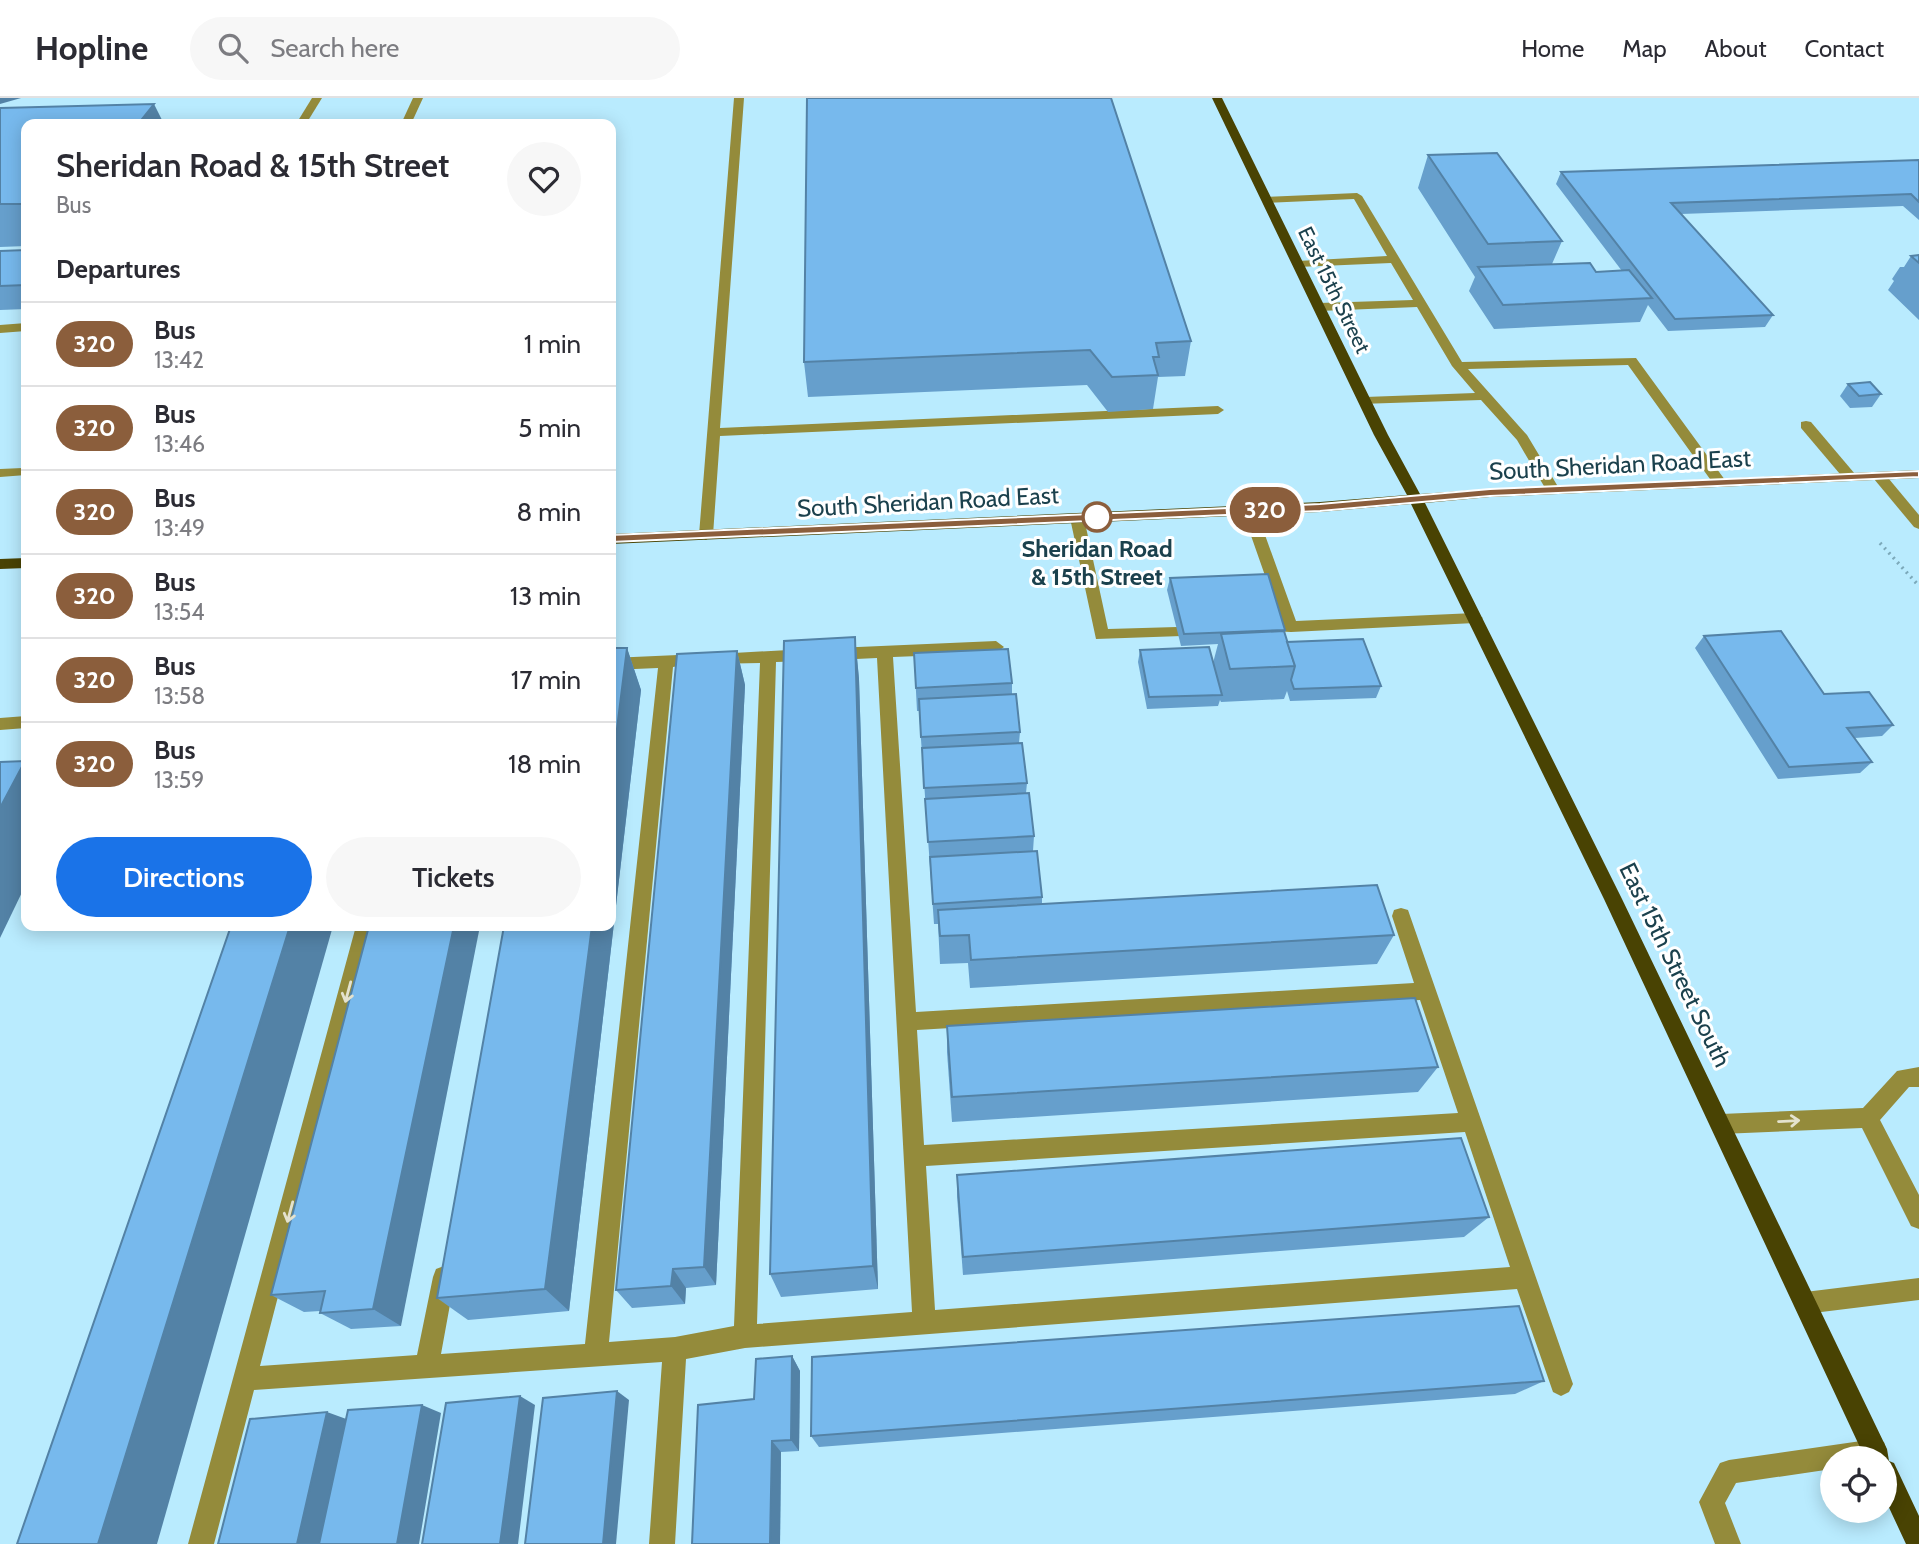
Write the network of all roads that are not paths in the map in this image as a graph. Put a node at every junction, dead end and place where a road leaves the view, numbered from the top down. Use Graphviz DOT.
graph roads {
  1 [pos="317,98"];
  2 [pos="418,98"];
  3 [pos="739,98"];
  4 [pos="1217,98"];
  5 [pos="304,119"];
  6 [pos="408,119"];
  7 [pos="1267,200"];
  8 [pos="1394,259"];
  9 [pos="1298,264"];
  10 [pos="1423,303"];
  11 [pos="1319,307"];
  12 [pos="21,327"];
  13 [pos="0,329"];
  14 [pos="1458,366"];
  15 [pos="1485,396"];
  16 [pos="1365,401"];
  17 [pos="1219,410"];
  18 [pos="1805,425"];
  19 [pos="713,432"];
  20 [pos="21,472"];
  21 [pos="0,473"];
  22 [pos="1919,474"];
  23 [pos="1879,476"];
  24 [pos="1850,477"];
  25 [pos="1720,483"];
  26 [pos="1553,490"];
  27 [pos="1416,499"];
  28 [pos="1250,510"];
  29 [pos="1077,518"];
  30 [pos="1919,524"];
  31 [pos="706,535"];
  32 [pos="616,539"];
  33 [pos="21,563"];
  34 [pos="0,564"];
  35 [pos="1475,618"];
  36 [pos="1177,632"];
  37 [pos="996,647"];
  38 [pos="885,652"];
  39 [pos="768,657"];
  40 [pos="666,662"];
  41 [pos="616,664"];
  42 [pos="21,722"];
  43 [pos="0,724"];
  44 [pos="1401,916"];
  45 [pos="364,931"];
  46 [pos="1427,991"];
  47 [pos="906,1022"];
  48 [pos="1919,1077"];
  49 [pos="1868,1118"];
  50 [pos="1471,1122"];
  51 [pos="1721,1124"];
  52 [pos="914,1156"];
  53 [pos="1919,1218"];
  54 [pos="447,1260"];
  55 [pos="1525,1277"];
  56 [pos="1919,1289"];
  57 [pos="1805,1303"];
  58 [pos="924,1323"];
  59 [pos="745,1336"];
  60 [pos="675,1349"];
  61 [pos="596,1354"];
  62 [pos="427,1366"];
  63 [pos="245,1379"];
  64 [pos="1561,1384"];
  65 [pos="1872,1446"];
  66 [pos="1820,1465"];
  67 [pos="1897,1498"];
  68 [pos="201,1544"];
  69 [pos="662,1544"];
  70 [pos="1728,1544"];
  71 [pos="1919,1544"];
  1 -- 5 [label="street"];
  2 -- 6 [label="street"];
  3 -- 19 [label="street"];
  4 -- 7 [label="main road, East 15th Street"];
  7 -- 8 [label="street"];
  7 -- 9 [label="main road, East 15th Street"];
  8 -- 9 [label="street"];
  8 -- 10 [label="street"];
  9 -- 11 [label="main road, East 15th Street"];
  10 -- 11 [label="street"];
  10 -- 14 [label="street"];
  11 -- 16 [label="main road, East 15th Street"];
  12 -- 13 [label="street"];
  14 -- 15 [label="street"];
  14 -- 25 [label="street"];
  15 -- 16 [label="street"];
  15 -- 26 [label="street"];
  16 -- 27 [label="main road, East 15th Street"];
  17 -- 19 [label="street"];
  18 -- 24 [label="street"];
  19 -- 31 [label="street"];
  20 -- 21 [label="street"];
  22 -- 23 [label="main road, South Sheridan Road East"];
  23 -- 24 [label="main road, South Sheridan Road East"];
  23 -- 30 [label="street"];
  24 -- 25 [label="main road, South Sheridan Road East"];
  25 -- 26 [label="main road, South Sheridan Road East"];
  26 -- 27 [label="main road, South Sheridan Road East"];
  27 -- 28 [label="main road, South Sheridan Road East"];
  27 -- 35 [label="main road, East 15th Street South"];
  28 -- 29 [label="main road, South Sheridan Road East"];
  28 -- 35 [label="street"];
  29 -- 31 [label="main road, South Sheridan Road East"];
  29 -- 36 [label="street"];
  31 -- 32 [label="main road, South Sheridan Road East"];
  33 -- 34 [label="main road"];
  35 -- 51 [label="main road, East 15th Street South"];
  37 -- 38 [label="street"];
  38 -- 39 [label="street"];
  38 -- 47 [label="street"];
  39 -- 40 [label="street"];
  39 -- 59 [label="street"];
  40 -- 41 [label="street"];
  40 -- 61 [label="street"];
  42 -- 43 [label="street"];
  44 -- 46 [label="street"];
  45 -- 63 [label="street, one-way"];
  46 -- 47 [label="street"];
  46 -- 50 [label="street"];
  47 -- 52 [label="street"];
  48 -- 49 [label="street"];
  51 -- 49 [label="street, one-way"];
  49 -- 53 [label="street"];
  50 -- 52 [label="street"];
  50 -- 55 [label="street"];
  51 -- 57 [label="main road, East 15th Street South"];
  52 -- 58 [label="street"];
  54 -- 62 [label="street"];
  55 -- 58 [label="street"];
  55 -- 64 [label="street"];
  56 -- 57 [label="street"];
  57 -- 65 [label="main road, East 15th Street South"];
  58 -- 59 [label="street"];
  59 -- 60 [label="street"];
  60 -- 61 [label="street"];
  60 -- 69 [label="street"];
  61 -- 62 [label="street"];
  62 -- 63 [label="street"];
  63 -- 68 [label="street"];
  66 -- 70 [label="street"];
  67 -- 71 [label="main road, East 15th Street South"];
}
